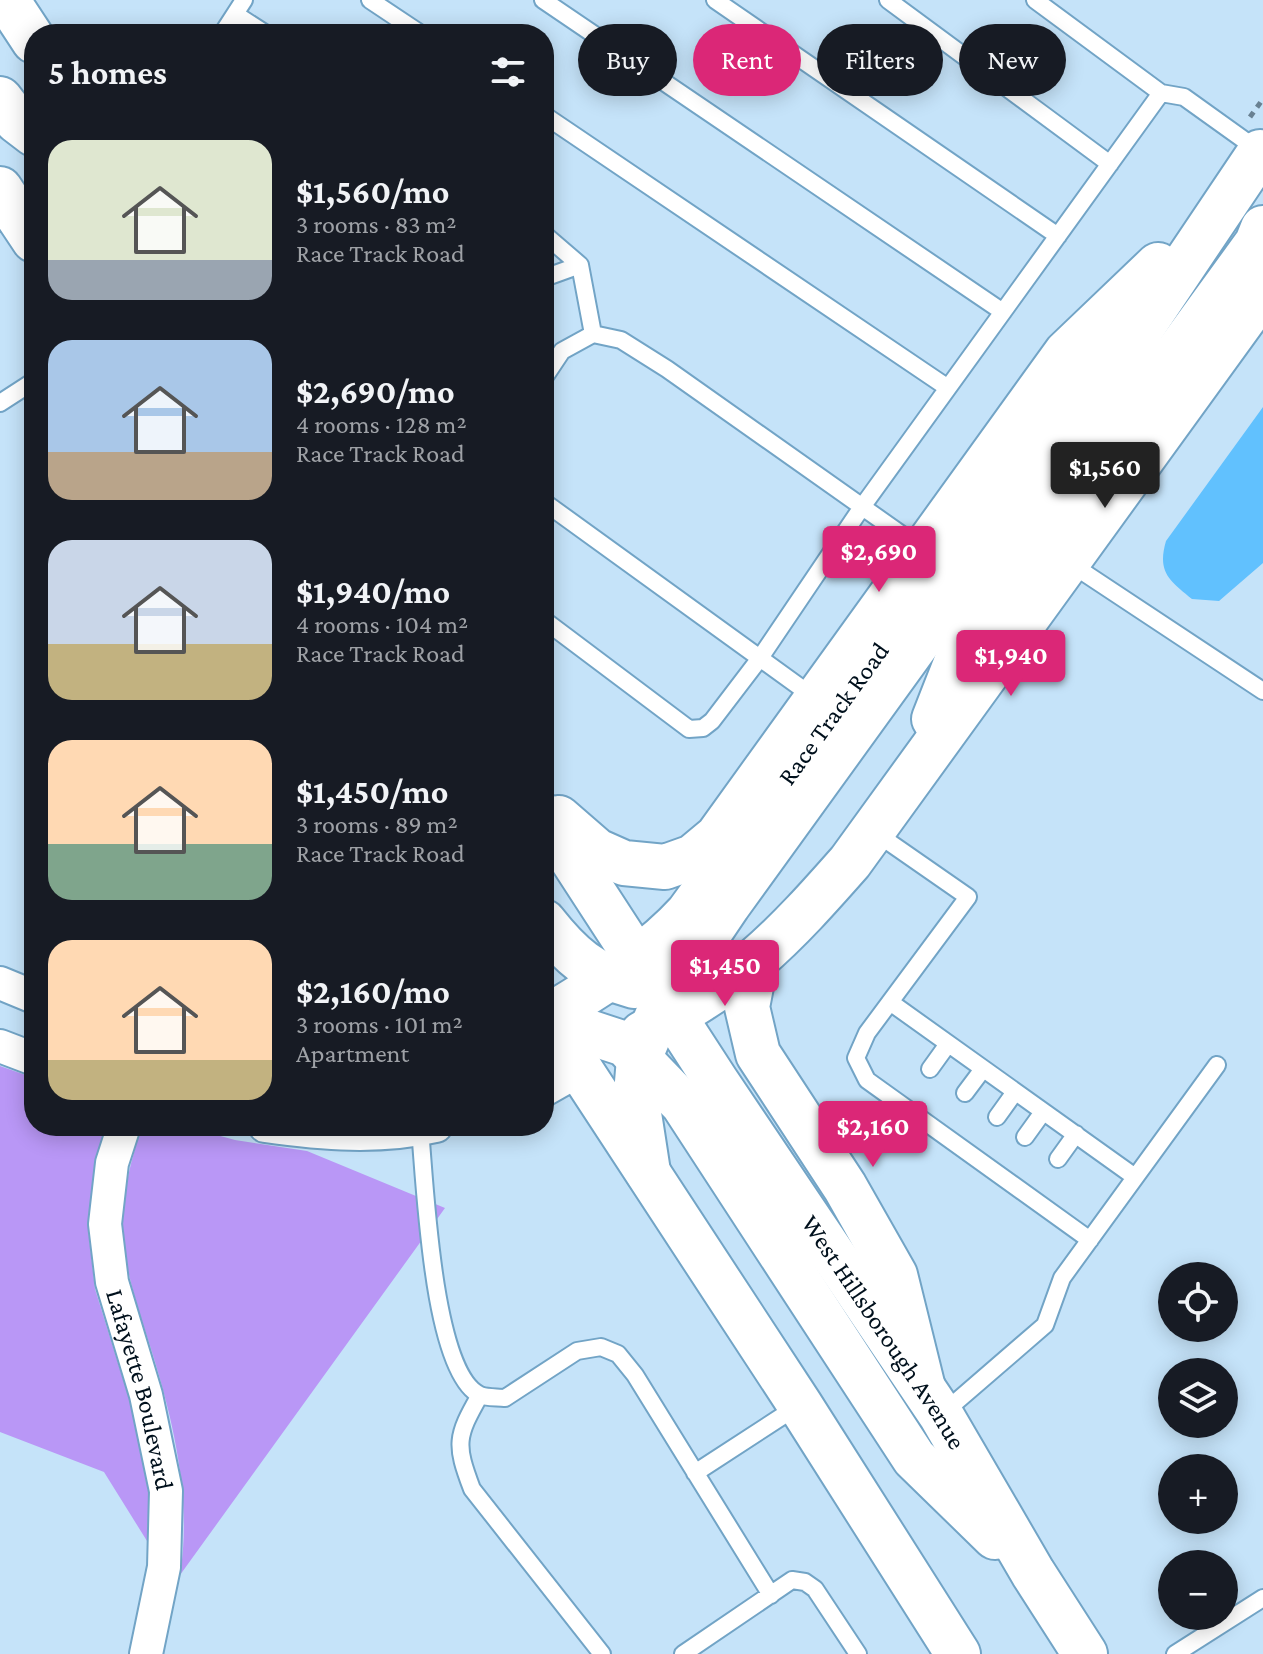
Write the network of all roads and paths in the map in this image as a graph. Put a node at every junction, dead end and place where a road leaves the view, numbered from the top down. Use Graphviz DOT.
graph roads {
  1 [pos="7,0"];
  2 [pos="370,0"];
  3 [pos="543,0"];
  4 [pos="715,0"];
  5 [pos="888,0"];
  6 [pos="1035,0"];
  7 [pos="240,7"];
  8 [pos="229,24"];
  9 [pos="256,24"];
  10 [pos="406,24"];
  11 [pos="24,26"];
  12 [pos="1161,93"];
  13 [pos="0,99"];
  14 [pos="554,122"];
  15 [pos="24,126"];
  16 [pos="1262,154"];
  17 [pos="1110,164"];
  18 [pos="0,189"];
  19 [pos="24,225"];
  20 [pos="1263,228"];
  21 [pos="1058,236"];
  22 [pos="554,243"];
  23 [pos="580,265"];
  24 [pos="1158,265"];
  25 [pos="554,274"];
  26 [pos="1263,292"];
  27 [pos="1003,312"];
  28 [pos="593,334"];
  29 [pos="554,363"];
  30 [pos="24,387"];
  31 [pos="948,388"];
  32 [pos="0,403"];
  33 [pos="862,507"];
  34 [pos="554,509"];
  35 [pos="924,550"];
  36 [pos="1068,562"];
  37 [pos="554,628"];
  38 [pos="760,658"];
  39 [pos="1263,691"];
  40 [pos="817,698"];
  41 [pos="909,781"];
  42 [pos="554,813"];
  43 [pos="873,831"];
  44 [pos="554,835"];
  45 [pos="554,933"];
  46 [pos="756,960"];
  47 [pos="0,983"];
  48 [pos="24,993"];
  49 [pos="890,1002"];
  50 [pos="647,1007"];
  51 [pos="554,1016"];
  52 [pos="554,1016"];
  53 [pos="948,1044"];
  54 [pos="0,1046"];
  55 [pos="554,1050"];
  56 [pos="24,1055"];
  57 [pos="1217,1065"];
  58 [pos="930,1069"];
  59 [pos="983,1069"];
  60 [pos="562,1079"];
  61 [pos="1015,1092"];
  62 [pos="965,1093"];
  63 [pos="1043,1112"];
  64 [pos="997,1117"];
  65 [pos="1076,1134"];
  66 [pos="121,1136"];
  67 [pos="428,1136"];
  68 [pos="1025,1137"];
  69 [pos="1058,1159"];
  70 [pos="648,1172"];
  71 [pos="1135,1177"];
  72 [pos="1090,1240"];
  73 [pos="480,1395"];
  74 [pos="932,1402"];
  75 [pos="800,1405"];
  76 [pos="695,1473"];
  77 [pos="1033,1573"];
  78 [pos="771,1595"];
  79 [pos="1263,1598"];
  80 [pos="850,1651"];
  81 [pos="146,1654"];
  82 [pos="602,1654"];
  83 [pos="683,1654"];
  84 [pos="958,1654"];
  85 [pos="1085,1654"];
  86 [pos="1175,1654"];
  1 -- 11 [label="main road"];
  2 -- 10 [label="lane"];
  3 -- 27 [label="lane"];
  4 -- 21 [label="lane"];
  5 -- 17 [label="lane"];
  6 -- 12 [label="lane"];
  7 -- 8 [label="lane"];
  7 -- 9 [label="lane"];
  12 -- 16 [label="lane"];
  12 -- 17 [label="lane"];
  13 -- 15 [label="main road"];
  14 -- 31 [label="lane"];
  16 -- 24 [label="main road, Race Track Road"];
  16 -- 50 [label="main road"];
  17 -- 21 [label="lane"];
  18 -- 19 [label="main road"];
  20 -- 41 [label="main road"];
  21 -- 27 [label="lane"];
  22 -- 23 [label="lane"];
  23 -- 25 [label="lane"];
  23 -- 28 [label="lane"];
  24 -- 35 [label="main road"];
  24 -- 50 [label="main road, Race Track Road"];
  26 -- 36 [label="main road, Race Track Road"];
  27 -- 31 [label="lane"];
  28 -- 29 [label="lane"];
  28 -- 33 [label="lane"];
  30 -- 32 [label="lane"];
  31 -- 33 [label="lane"];
  33 -- 35 [label="lane"];
  33 -- 38 [label="lane"];
  34 -- 38 [label="lane"];
  35 -- 40 [label="main road"];
  36 -- 39 [label="lane"];
  36 -- 41 [label="main road, Race Track Road"];
  37 -- 38 [label="lane"];
  38 -- 40 [label="lane"];
  40 -- 42 [label="main road"];
  41 -- 43 [label="main road, Race Track Road"];
  43 -- 46 [label="main road, Race Track Road"];
  43 -- 49 [label="lane"];
  44 -- 50 [label="main road"];
  45 -- 50 [label="main road"];
  46 -- 50 [label="main road, Race Track Road"];
  46 -- 74 [label="main road"];
  47 -- 48 [label="street"];
  49 -- 53 [label="lane"];
  49 -- 72 [label="lane"];
  50 -- 51 [label="main road"];
  50 -- 52 [label="main road, Race Track Road"];
  50 -- 60 [label="main road, Race Track Road"];
  50 -- 70 [label="main road"];
  50 -- 74 [label="main road, West Hillsborough Avenue"];
  50 -- 77 [label="main road"];
  53 -- 58 [label="lane"];
  53 -- 59 [label="lane"];
  54 -- 56 [label="street"];
  55 -- 60 [label="main road"];
  57 -- 71 [label="lane"];
  59 -- 61 [label="lane"];
  59 -- 62 [label="lane"];
  60 -- 70 [label="main road"];
  61 -- 63 [label="lane"];
  61 -- 64 [label="lane"];
  63 -- 65 [label="lane"];
  63 -- 68 [label="lane"];
  65 -- 69 [label="lane"];
  65 -- 71 [label="lane"];
  66 -- 81 [label="street, Lafayette Boulevard"];
  67 -- 73 [label="lane"];
  70 -- 75 [label="main road"];
  71 -- 72 [label="lane"];
  72 -- 74 [label="lane"];
  73 -- 76 [label="lane"];
  73 -- 82 [label="lane"];
  74 -- 77 [label="main road, West Hillsborough Avenue"];
  75 -- 76 [label="lane"];
  75 -- 84 [label="main road"];
  76 -- 78 [label="lane"];
  77 -- 85 [label="main road, West Hillsborough Avenue"];
  78 -- 80 [label="lane"];
  78 -- 83 [label="lane"];
  79 -- 86 [label="lane"];
}
